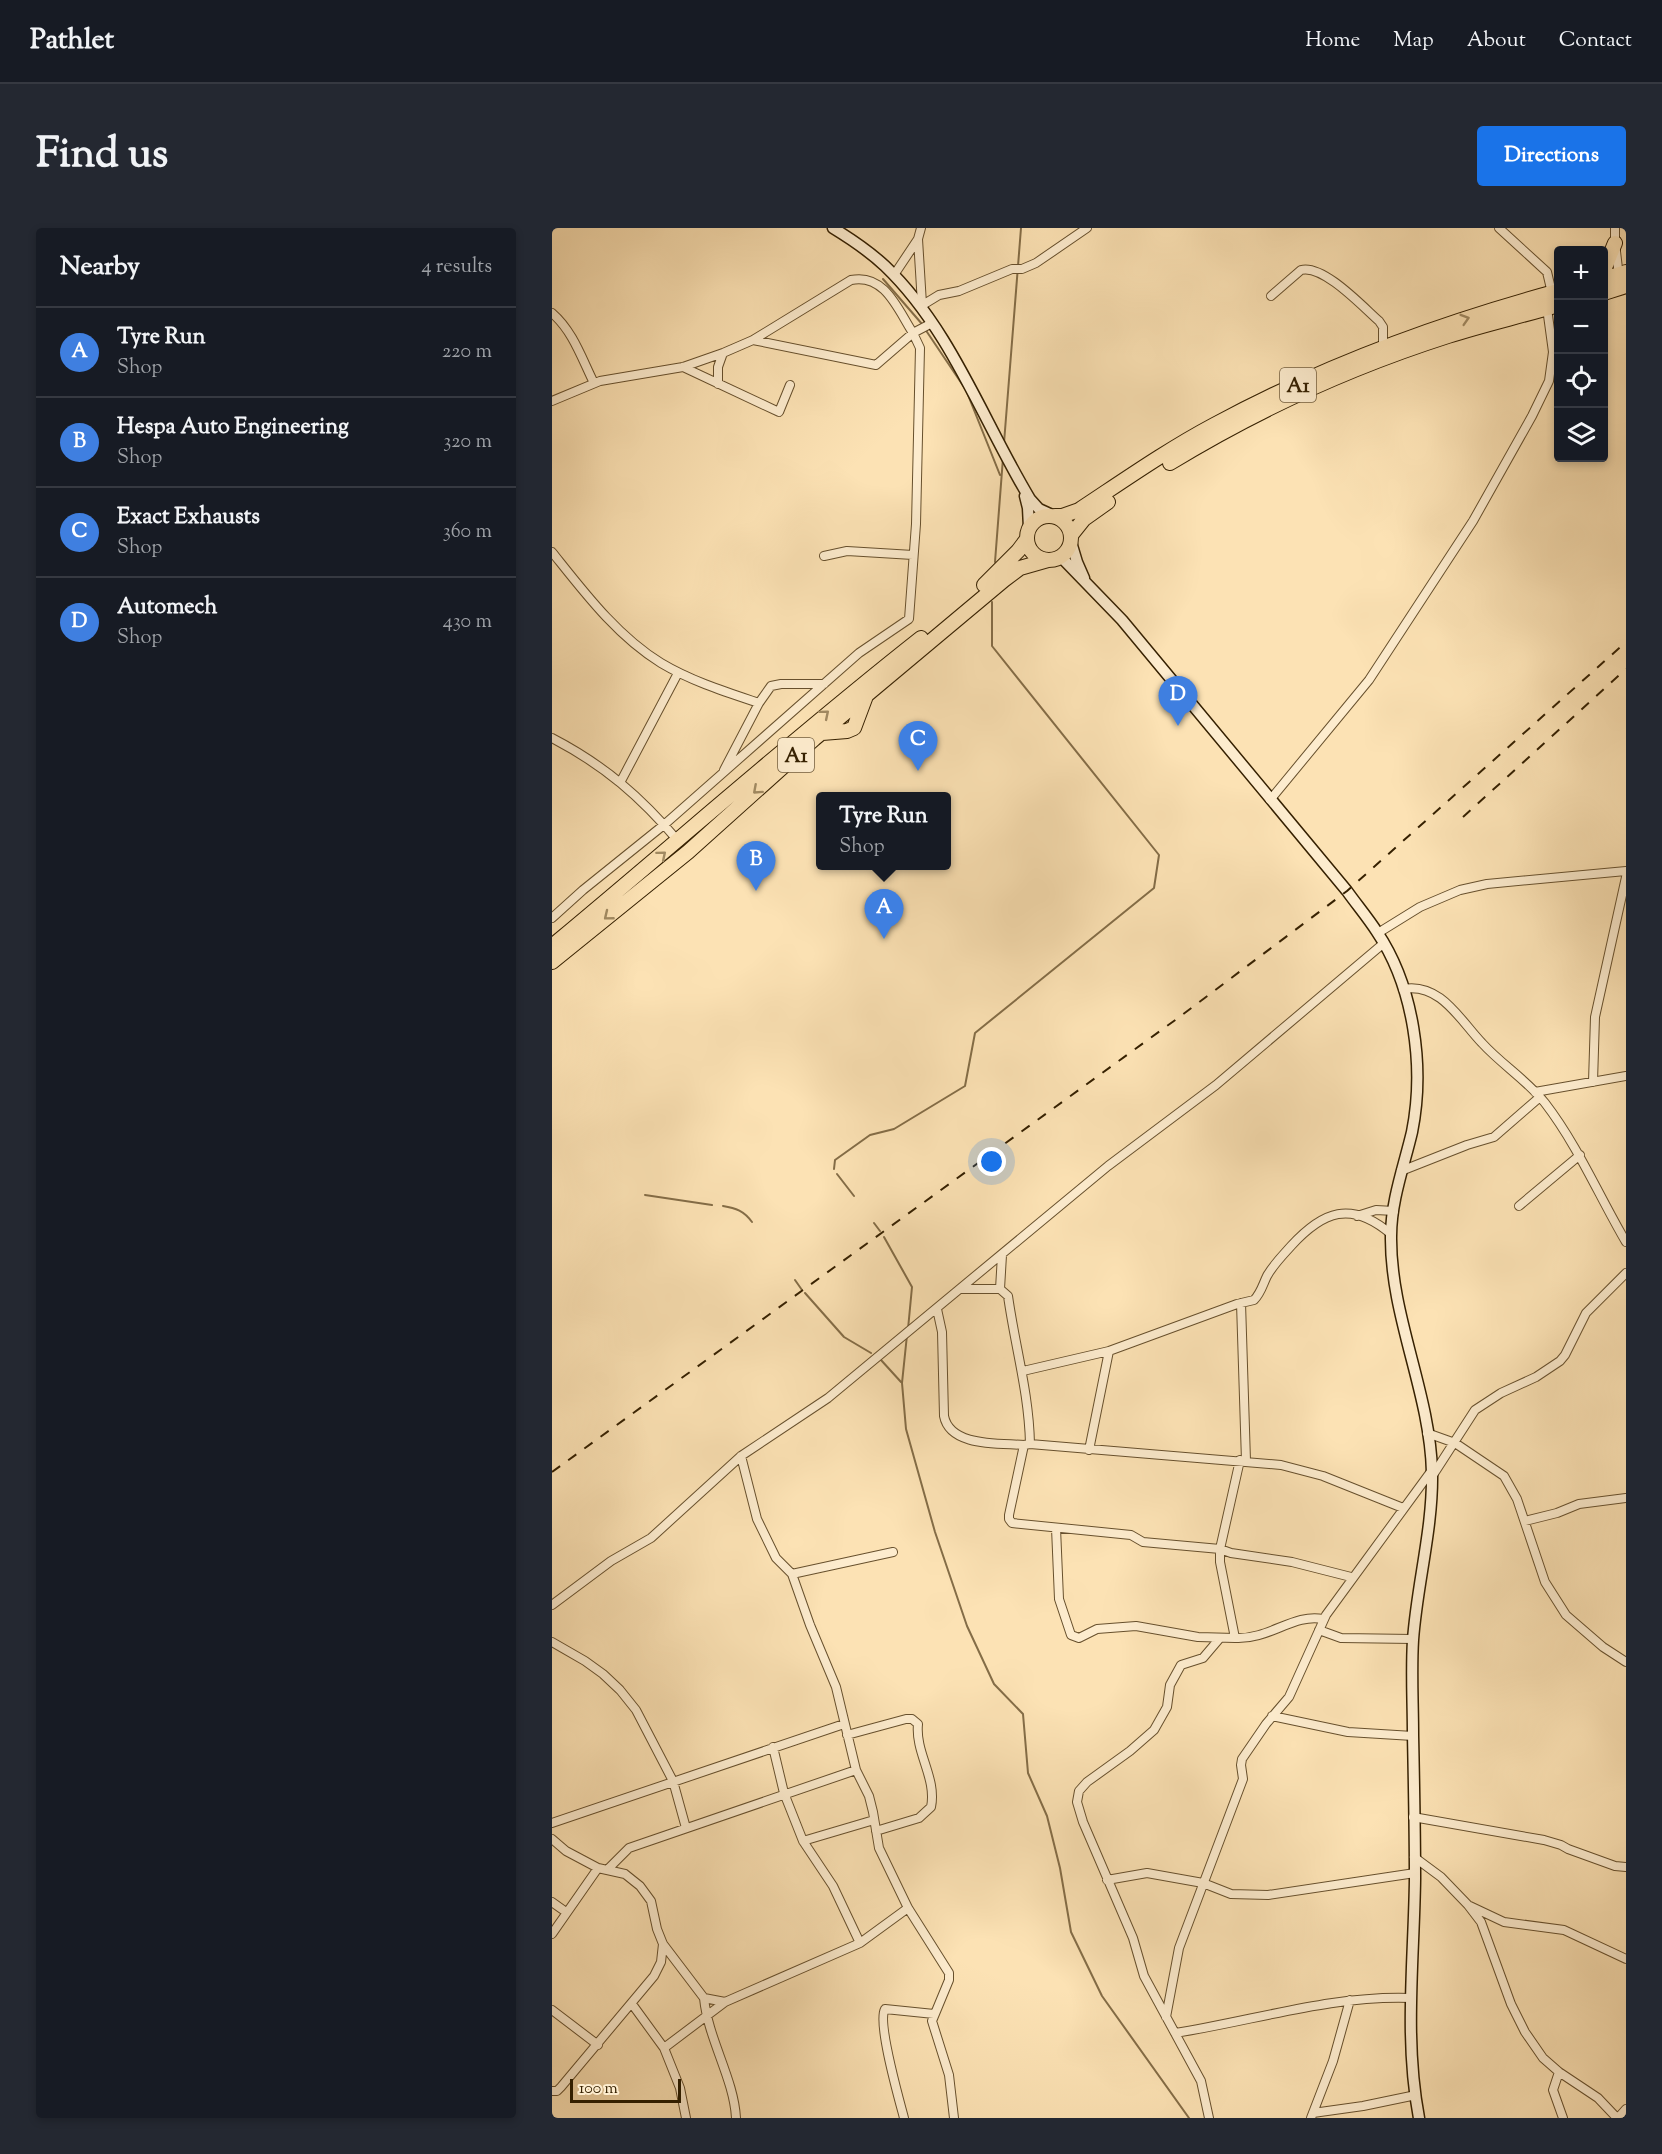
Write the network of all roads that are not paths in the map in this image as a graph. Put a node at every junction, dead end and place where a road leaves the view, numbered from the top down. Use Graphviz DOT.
graph roads {
  1 [pos="833,228"];
  2 [pos="921,228"];
  3 [pos="1087,228"];
  4 [pos="1499,228"];
  5 [pos="918,239"];
  6 [pos="1618,239"];
  7 [pos="1608,262"];
  8 [pos="894,275"];
  9 [pos="1608,279"];
  10 [pos="1623,280"];
  11 [pos="1608,290"];
  12 [pos="1271,296"];
  13 [pos="1554,299"];
  14 [pos="922,305"];
  15 [pos="552,313"];
  16 [pos="932,323"];
  17 [pos="913,333"];
  18 [pos="753,340"];
  19 [pos="1383,347"];
  20 [pos="723,353"];
  21 [pos="682,367"];
  22 [pos="594,383"];
  23 [pos="718,384"];
  24 [pos="790,385"];
  25 [pos="552,401"];
  26 [pos="1021,484"];
  27 [pos="1053,515"];
  28 [pos="1028,533"];
  29 [pos="1072,538"];
  30 [pos="552,552"];
  31 [pos="914,555"];
  32 [pos="824,556"];
  33 [pos="1054,558"];
  34 [pos="1086,581"];
  35 [pos="678,673"];
  36 [pos="824,684"];
  37 [pos="759,703"];
  38 [pos="552,738"];
  39 [pos="722,774"];
  40 [pos="621,781"];
  41 [pos="1270,800"];
  42 [pos="665,824"];
  43 [pos="683,846"];
  44 [pos="1626,871"];
  45 [pos="1626,877"];
  46 [pos="552,918"];
  47 [pos="1378,933"];
  48 [pos="1384,943"];
  49 [pos="552,946"];
  50 [pos="552,962"];
  51 [pos="1403,989"];
  52 [pos="1626,1076"];
  53 [pos="1593,1082"];
  54 [pos="1538,1094"];
  55 [pos="1580,1155"];
  56 [pos="1401,1171"];
  57 [pos="1520,1206"];
  58 [pos="1394,1211"];
  59 [pos="1358,1216"];
  60 [pos="1391,1234"];
  61 [pos="1626,1242"];
  62 [pos="1002,1254"];
  63 [pos="1626,1273"];
  64 [pos="960,1289"];
  65 [pos="1000,1289"];
  66 [pos="1241,1303"];
  67 [pos="937,1309"];
  68 [pos="1109,1352"];
  69 [pos="1023,1371"];
  70 [pos="1427,1433"];
  71 [pos="1455,1443"];
  72 [pos="1027,1445"];
  73 [pos="1089,1450"];
  74 [pos="741,1456"];
  75 [pos="1243,1461"];
  76 [pos="1432,1473"];
  77 [pos="1626,1498"];
  78 [pos="1403,1509"];
  79 [pos="1525,1521"];
  80 [pos="1056,1528"];
  81 [pos="1220,1549"];
  82 [pos="893,1552"];
  83 [pos="792,1574"];
  84 [pos="1351,1577"];
  85 [pos="552,1605"];
  86 [pos="1323,1619"];
  87 [pos="1319,1630"];
  88 [pos="1220,1638"];
  89 [pos="1234,1638"];
  90 [pos="1413,1639"];
  91 [pos="552,1642"];
  92 [pos="1626,1662"];
  93 [pos="1272,1716"];
  94 [pos="844,1724"];
  95 [pos="847,1735"];
  96 [pos="1413,1736"];
  97 [pos="773,1747"];
  98 [pos="856,1770"];
  99 [pos="673,1781"];
  100 [pos="784,1793"];
  101 [pos="1413,1817"];
  102 [pos="874,1821"];
  103 [pos="552,1823"];
  104 [pos="686,1828"];
  105 [pos="876,1831"];
  106 [pos="552,1839"];
  107 [pos="803,1841"];
  108 [pos="1414,1857"];
  109 [pos="1626,1868"];
  110 [pos="603,1869"];
  111 [pos="1414,1873"];
  112 [pos="1107,1880"];
  113 [pos="1203,1883"];
  114 [pos="552,1902"];
  115 [pos="1468,1905"];
  116 [pos="908,1908"];
  117 [pos="566,1912"];
  118 [pos="552,1934"];
  119 [pos="860,1943"];
  120 [pos="663,1944"];
  121 [pos="1626,1959"];
  122 [pos="704,1998"];
  123 [pos="1411,1998"];
  124 [pos="1350,2000"];
  125 [pos="725,2002"];
  126 [pos="632,2004"];
  127 [pos="552,2010"];
  128 [pos="934,2014"];
  129 [pos="706,2015"];
  130 [pos="1166,2018"];
  131 [pos="1175,2033"];
  132 [pos="598,2045"];
  133 [pos="664,2048"];
  134 [pos="1559,2072"];
  135 [pos="552,2091"];
  136 [pos="1416,2095"];
  137 [pos="1626,2109"];
  138 [pos="1312,2115"];
  139 [pos="686,2118"];
  140 [pos="736,2118"];
  141 [pos="904,2118"];
  142 [pos="954,2118"];
  143 [pos="1209,2118"];
  144 [pos="1419,2118"];
  145 [pos="1563,2118"];
  146 [pos="1618,2118"];
  1 -- 8 [label="street"];
  2 -- 5 [label="street"];
  3 -- 14 [label="street"];
  4 -- 13 [label="street"];
  5 -- 8 [label="street"];
  5 -- 14 [label="street"];
  6 -- 7 [label="highway"];
  6 -- 10 [label="street"];
  8 -- 14 [label="street"];
  9 -- 10 [label="highway"];
  10 -- 11 [label="highway"];
  12 -- 19 [label="street"];
  19 -- 13 [label="highway, A1, one-way"];
  13 -- 29 [label="highway, A1"];
  13 -- 41 [label="street"];
  14 -- 16 [label="street"];
  15 -- 22 [label="street"];
  16 -- 17 [label="street"];
  16 -- 26 [label="street"];
  17 -- 18 [label="street"];
  17 -- 18 [label="street"];
  17 -- 31 [label="street"];
  18 -- 20 [label="street"];
  19 -- 27 [label="highway, A1"];
  20 -- 21 [label="street"];
  20 -- 23 [label="street"];
  21 -- 22 [label="street"];
  21 -- 23 [label="street"];
  22 -- 25 [label="street"];
  23 -- 24 [label="street"];
  26 -- 27 [label="street"];
  26 -- 28 [label="street"];
  27 -- 28 [label="highway, A1"];
  27 -- 29 [label="highway"];
  28 -- 33 [label="highway"];
  43 -- 28 [label="highway, A1, one-way"];
  29 -- 33 [label="highway, A1"];
  29 -- 34 [label="street"];
  30 -- 35 [label="street"];
  31 -- 32 [label="street"];
  31 -- 36 [label="street"];
  33 -- 34 [label="street"];
  33 -- 43 [label="highway, A1, one-way"];
  34 -- 41 [label="street"];
  35 -- 37 [label="street"];
  35 -- 40 [label="street"];
  36 -- 37 [label="street"];
  36 -- 39 [label="street"];
  37 -- 39 [label="street"];
  38 -- 40 [label="street"];
  39 -- 42 [label="street"];
  40 -- 42 [label="street"];
  41 -- 47 [label="street"];
  42 -- 43 [label="street"];
  42 -- 46 [label="street"];
  49 -- 43 [label="highway, A1, one-way"];
  43 -- 50 [label="highway, A1, one-way"];
  44 -- 47 [label="street"];
  45 -- 53 [label="street"];
  47 -- 48 [label="street"];
  48 -- 51 [label="street"];
  48 -- 62 [label="street"];
  51 -- 54 [label="street"];
  51 -- 56 [label="street"];
  52 -- 53 [label="street"];
  53 -- 54 [label="street"];
  54 -- 55 [label="street"];
  54 -- 56 [label="street"];
  55 -- 57 [label="street"];
  55 -- 61 [label="street"];
  56 -- 58 [label="street"];
  58 -- 59 [label="street"];
  58 -- 60 [label="street"];
  59 -- 60 [label="street"];
  59 -- 66 [label="street"];
  60 -- 70 [label="street"];
  62 -- 64 [label="street"];
  62 -- 65 [label="street"];
  63 -- 71 [label="street"];
  64 -- 65 [label="street"];
  64 -- 67 [label="street"];
  65 -- 69 [label="street"];
  66 -- 68 [label="street"];
  66 -- 75 [label="street"];
  67 -- 72 [label="street"];
  67 -- 74 [label="street"];
  68 -- 69 [label="street"];
  68 -- 73 [label="street"];
  69 -- 72 [label="street"];
  70 -- 71 [label="street"];
  70 -- 76 [label="street"];
  71 -- 76 [label="street"];
  71 -- 79 [label="street"];
  72 -- 73 [label="street"];
  72 -- 80 [label="street"];
  73 -- 75 [label="street"];
  74 -- 83 [label="street"];
  74 -- 85 [label="street"];
  75 -- 78 [label="street"];
  75 -- 81 [label="street"];
  76 -- 78 [label="street"];
  76 -- 90 [label="street"];
  77 -- 79 [label="street"];
  78 -- 84 [label="street"];
  79 -- 92 [label="street"];
  80 -- 81 [label="street"];
  80 -- 88 [label="street"];
  81 -- 84 [label="street"];
  81 -- 89 [label="street"];
  82 -- 83 [label="street"];
  83 -- 94 [label="street"];
  84 -- 86 [label="street"];
  86 -- 87 [label="street"];
  86 -- 89 [label="street"];
  87 -- 90 [label="street"];
  87 -- 93 [label="street"];
  88 -- 89 [label="street"];
  88 -- 112 [label="street"];
  90 -- 96 [label="street"];
  91 -- 99 [label="street"];
  93 -- 96 [label="street"];
  93 -- 113 [label="street"];
  94 -- 95 [label="street"];
  94 -- 97 [label="street"];
  95 -- 98 [label="street"];
  95 -- 105 [label="street"];
  96 -- 101 [label="street"];
  97 -- 99 [label="street"];
  97 -- 100 [label="street"];
  98 -- 100 [label="street"];
  98 -- 102 [label="street"];
  99 -- 103 [label="street"];
  99 -- 104 [label="street"];
  100 -- 104 [label="street"];
  100 -- 107 [label="street"];
  101 -- 108 [label="street"];
  101 -- 109 [label="street"];
  102 -- 105 [label="street"];
  102 -- 107 [label="street"];
  104 -- 110 [label="street"];
  105 -- 116 [label="street"];
  106 -- 110 [label="street"];
  107 -- 119 [label="street"];
  108 -- 111 [label="street"];
  108 -- 115 [label="street"];
  110 -- 117 [label="street"];
  110 -- 120 [label="street"];
  111 -- 113 [label="street"];
  111 -- 123 [label="street"];
  112 -- 113 [label="street"];
  112 -- 130 [label="street"];
  113 -- 130 [label="street"];
  114 -- 117 [label="street"];
  115 -- 121 [label="street"];
  115 -- 134 [label="street"];
  116 -- 119 [label="street"];
  116 -- 128 [label="street"];
  117 -- 118 [label="street"];
  119 -- 125 [label="street"];
  120 -- 122 [label="street"];
  120 -- 126 [label="street"];
  122 -- 125 [label="street"];
  122 -- 129 [label="street"];
  123 -- 124 [label="street"];
  123 -- 136 [label="street"];
  124 -- 131 [label="street"];
  124 -- 138 [label="street"];
  125 -- 129 [label="street"];
  126 -- 132 [label="street"];
  126 -- 133 [label="street"];
  127 -- 132 [label="street"];
  128 -- 141 [label="street"];
  128 -- 142 [label="street"];
  129 -- 133 [label="street"];
  129 -- 140 [label="street"];
  130 -- 131 [label="street"];
  131 -- 143 [label="street"];
  132 -- 135 [label="street"];
  133 -- 139 [label="street"];
  134 -- 145 [label="street"];
  134 -- 146 [label="street"];
  136 -- 138 [label="street"];
  136 -- 144 [label="street"];
  137 -- 146 [label="street"];
}
